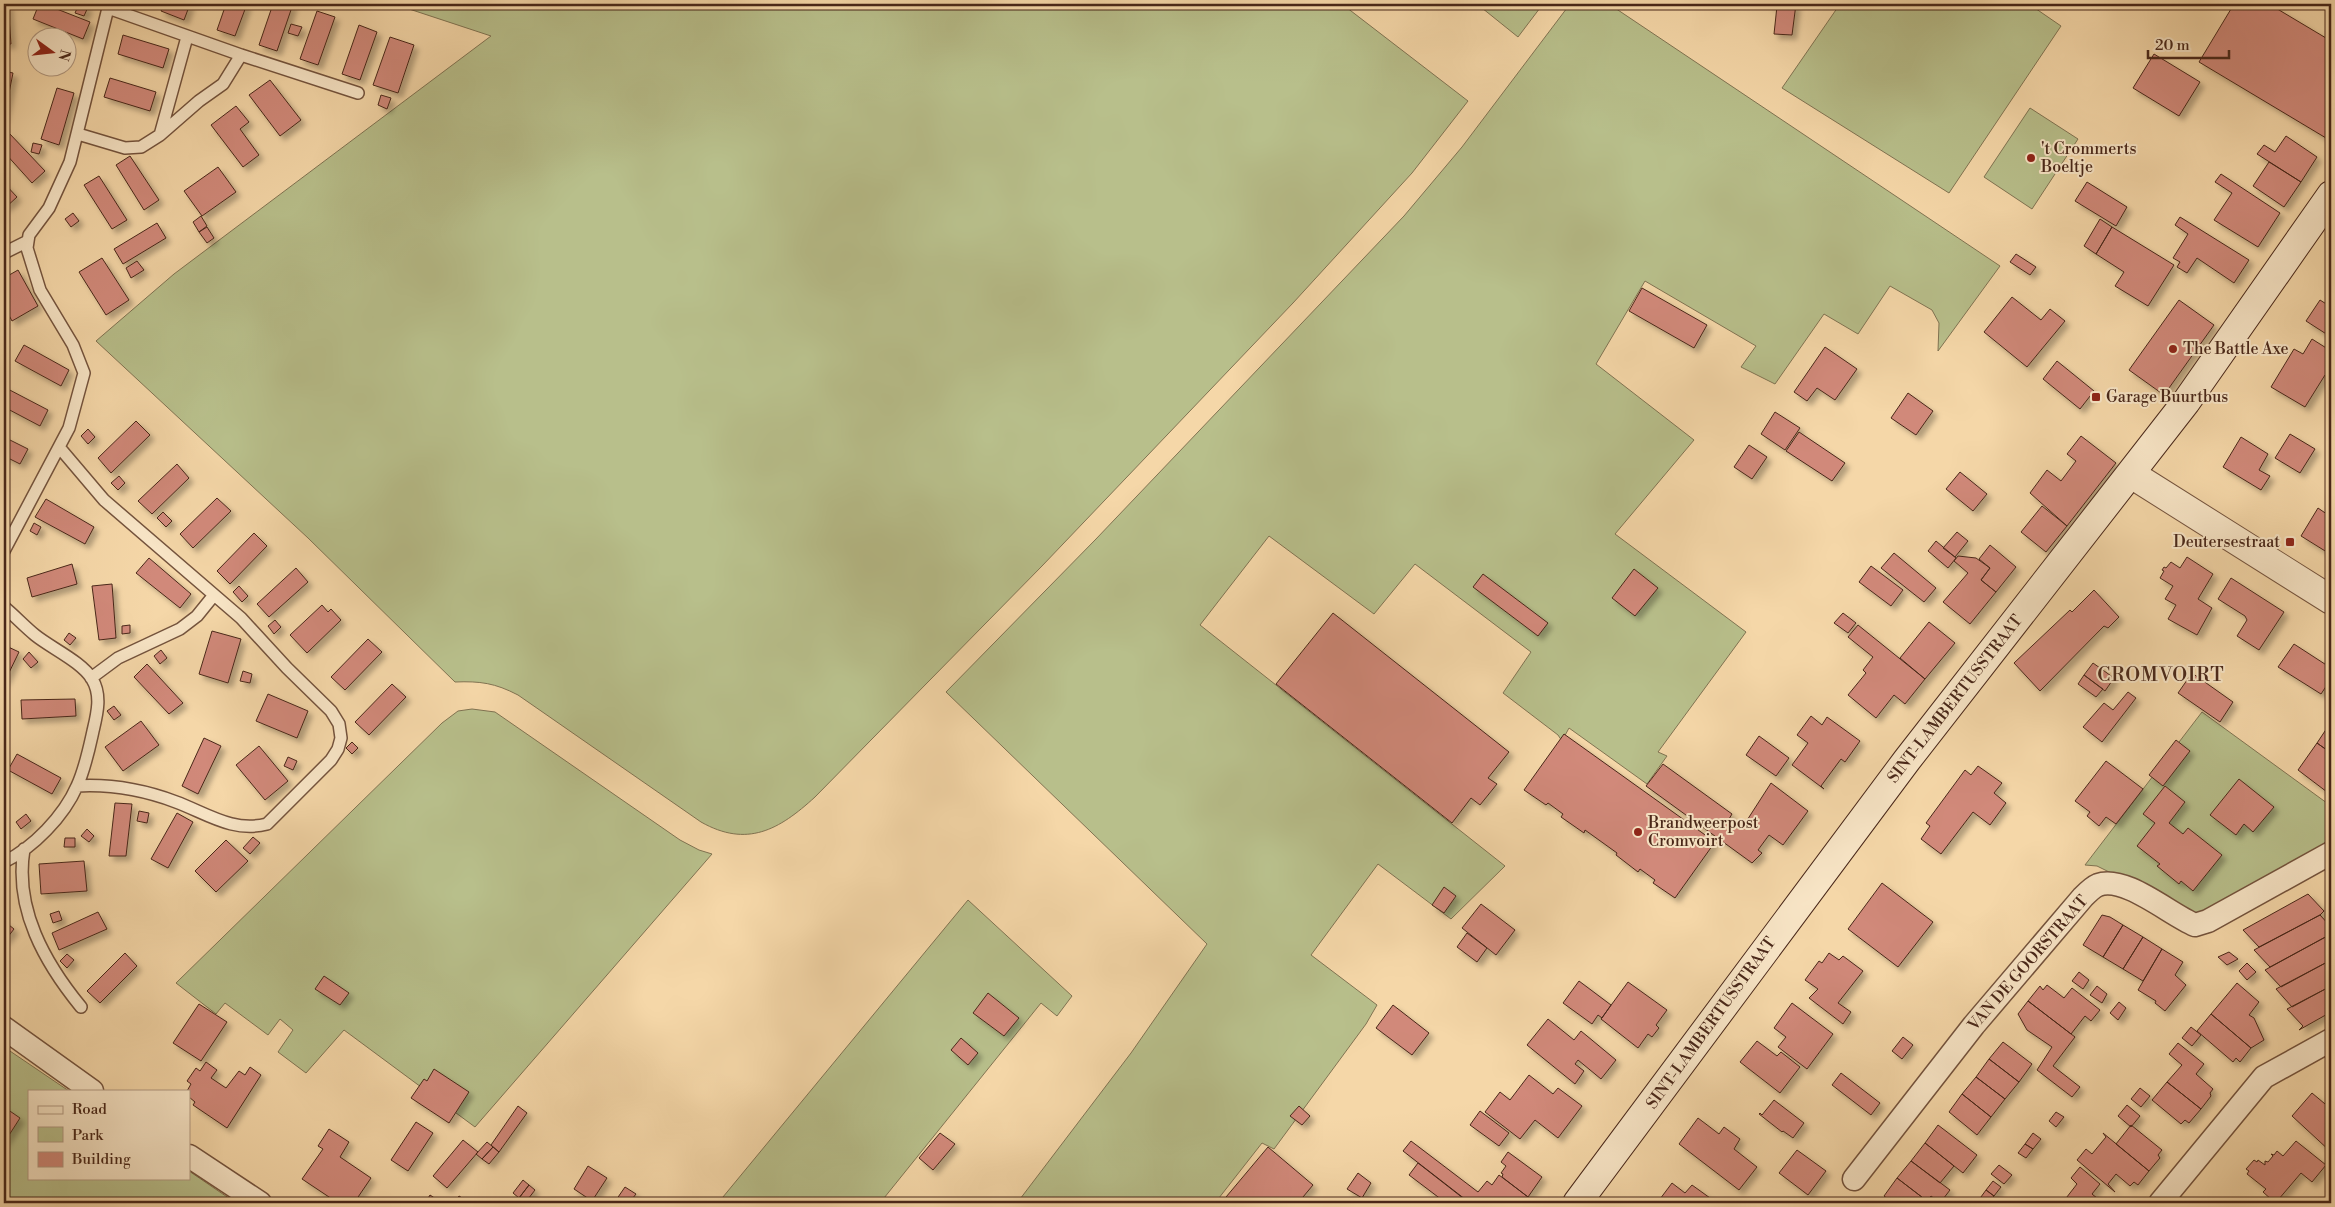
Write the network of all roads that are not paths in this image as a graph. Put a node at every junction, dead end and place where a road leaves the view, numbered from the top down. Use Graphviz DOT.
graph roads {
  1 [pos="109,6"];
  2 [pos="187,37"];
  3 [pos="242,55"];
  4 [pos="358,93"];
  5 [pos="78,134"];
  6 [pos="160,135"];
  7 [pos="2331,195"];
  8 [pos="28,241"];
  9 [pos="4,253"];
  10 [pos="59,447"];
  11 [pos="2131,474"];
  12 [pos="4,551"];
  13 [pos="214,595"];
  14 [pos="2331,600"];
  15 [pos="4,607"];
  16 [pos="92,678"];
  17 [pos="77,786"];
  18 [pos="24,849"];
  19 [pos="2329,859"];
  20 [pos="4,862"];
  21 [pos="81,1007"];
  22 [pos="4,1028"];
  23 [pos="2331,1040"];
  24 [pos="91,1090"];
  25 [pos="190,1157"];
  26 [pos="1854,1179"];
  27 [pos="260,1203"];
  28 [pos="1577,1203"];
  29 [pos="2160,1203"];
  1 -- 2 [label="lane"];
  1 -- 5 [label="lane"];
  2 -- 3 [label="lane"];
  2 -- 6 [label="lane"];
  3 -- 4 [label="lane"];
  3 -- 6 [label="lane"];
  5 -- 6 [label="lane"];
  5 -- 8 [label="lane"];
  7 -- 11 [label="main road, SINT-LAMBERTUSSTRAAT"];
  8 -- 9 [label="lane"];
  8 -- 10 [label="lane"];
  10 -- 12 [label="lane"];
  10 -- 13 [label="lane"];
  11 -- 14 [label="main road"];
  11 -- 28 [label="main road, SINT-LAMBERTUSSTRAAT"];
  13 -- 16 [label="lane"];
  13 -- 17 [label="lane"];
  15 -- 16 [label="lane"];
  16 -- 17 [label="lane"];
  17 -- 18 [label="lane"];
  18 -- 20 [label="lane"];
  18 -- 21 [label="lane"];
  19 -- 26 [label="street, VAN DE GOORSTRAAT"];
  22 -- 24 [label="street"];
  23 -- 29 [label="street"];
  25 -- 27 [label="street"];
}
